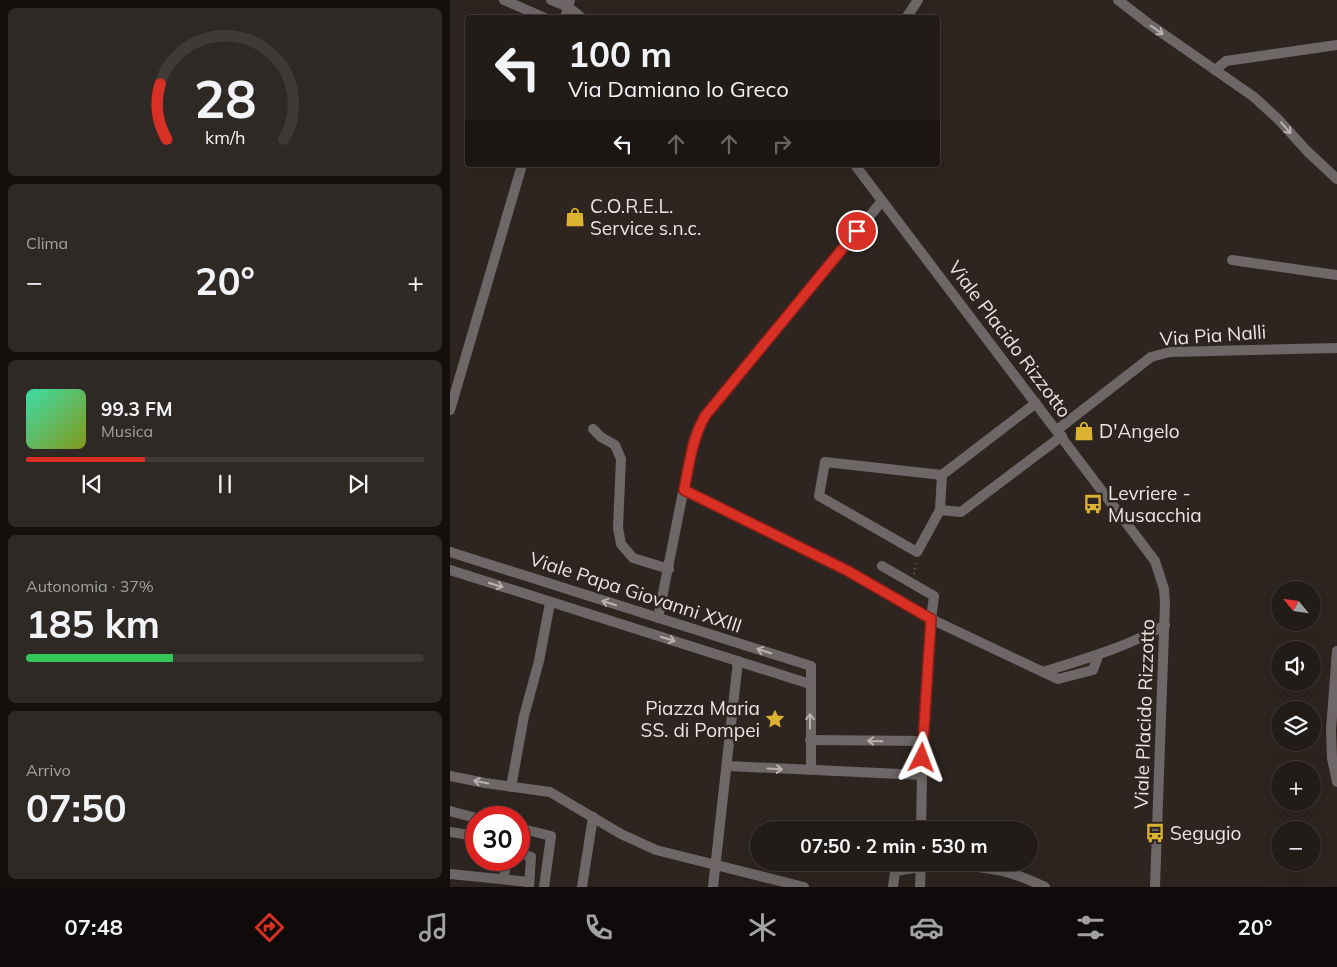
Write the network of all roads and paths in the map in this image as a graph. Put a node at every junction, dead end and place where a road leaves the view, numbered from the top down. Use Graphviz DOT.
graph roads {
  1 [pos="504,0"];
  2 [pos="551,0"];
  3 [pos="918,0"];
  4 [pos="1118,0"];
  5 [pos="568,8"];
  6 [pos="538,15"];
  7 [pos="908,15"];
  8 [pos="1337,45"];
  9 [pos="1215,70"];
  10 [pos="521,167"];
  11 [pos="857,167"];
  12 [pos="1337,179"];
  13 [pos="882,200"];
  14 [pos="1232,260"];
  15 [pos="1337,275"];
  16 [pos="1337,348"];
  17 [pos="1036,403"];
  18 [pos="450,410"];
  19 [pos="593,429"];
  20 [pos="1060,433"];
  21 [pos="942,474"];
  22 [pos="684,490"];
  23 [pos="940,510"];
  24 [pos="450,552"];
  25 [pos="917,552"];
  26 [pos="882,566"];
  27 [pos="669,569"];
  28 [pos="450,570"];
  29 [pos="913,584"];
  30 [pos="550,602"];
  31 [pos="658,618"];
  32 [pos="931,619"];
  33 [pos="1165,624"];
  34 [pos="1337,650"];
  35 [pos="738,661"];
  36 [pos="810,684"];
  37 [pos="810,740"];
  38 [pos="924,741"];
  39 [pos="726,766"];
  40 [pos="811,770"];
  41 [pos="922,775"];
  42 [pos="450,776"];
  43 [pos="1337,782"];
  44 [pos="511,787"];
  45 [pos="450,811"];
  46 [pos="465,815"];
  47 [pos="592,817"];
  48 [pos="921,821"];
  49 [pos="530,831"];
  50 [pos="450,832"];
  51 [pos="465,834"];
  52 [pos="531,857"];
  53 [pos="548,860"];
  54 [pos="716,865"];
  55 [pos="895,871"];
  56 [pos="921,871"];
  57 [pos="1003,871"];
  58 [pos="450,874"];
  59 [pos="498,881"];
  60 [pos="450,882"];
  61 [pos="529,884"];
  62 [pos="544,887"];
  63 [pos="582,887"];
  64 [pos="713,887"];
  65 [pos="804,887"];
  66 [pos="893,887"];
  67 [pos="920,887"];
  68 [pos="1045,887"];
  69 [pos="1155,887"];
  1 -- 6 [label="street"];
  2 -- 5 [label="street"];
  3 -- 7 [label="street"];
  4 -- 9 [label="street, one-way"];
  8 -- 9 [label="street"];
  9 -- 12 [label="street, one-way"];
  10 -- 18 [label="street"];
  11 -- 13 [label="street, Viale Placido Rizzotto"];
  13 -- 17 [label="street, Viale Placido Rizzotto"];
  13 -- 22 [label="street"];
  14 -- 15 [label="street"];
  16 -- 20 [label="street, Via Pia Nalli"];
  17 -- 20 [label="street, Viale Placido Rizzotto"];
  17 -- 21 [label="street"];
  19 -- 27 [label="street"];
  20 -- 23 [label="street, Via Pia Nalli"];
  20 -- 33 [label="street, Viale Placido Rizzotto"];
  21 -- 23 [label="street"];
  21 -- 25 [label="street"];
  22 -- 27 [label="street"];
  22 -- 32 [label="street"];
  23 -- 25 [label="street"];
  31 -- 24 [label="street, Viale Papa Giovanni XXIII, one-way"];
  25 -- 29 [label="path"];
  26 -- 29 [label="street"];
  27 -- 31 [label="street"];
  28 -- 30 [label="street, Viale Papa Giovanni XXIII, one-way"];
  29 -- 32 [label="street"];
  30 -- 35 [label="street, Viale Papa Giovanni XXIII, one-way"];
  30 -- 44 [label="street"];
  36 -- 31 [label="street, Viale Papa Giovanni XXIII, one-way"];
  32 -- 33 [label="street"];
  32 -- 38 [label="street"];
  33 -- 69 [label="street, Viale Placido Rizzotto"];
  34 -- 43 [label="street"];
  35 -- 36 [label="street, Viale Papa Giovanni XXIII"];
  35 -- 39 [label="street"];
  37 -- 36 [label="street, one-way"];
  38 -- 37 [label="street, one-way"];
  37 -- 40 [label="street"];
  38 -- 41 [label="street"];
  39 -- 40 [label="street, one-way"];
  39 -- 54 [label="street"];
  40 -- 41 [label="street"];
  41 -- 48 [label="street"];
  44 -- 42 [label="street, one-way"];
  44 -- 47 [label="street"];
  45 -- 46 [label="street"];
  47 -- 54 [label="street"];
  47 -- 63 [label="street"];
  49 -- 53 [label="street"];
  50 -- 51 [label="street"];
  52 -- 53 [label="street"];
  52 -- 61 [label="street"];
  53 -- 62 [label="street"];
  54 -- 64 [label="street"];
  54 -- 65 [label="street"];
  55 -- 66 [label="street"];
  56 -- 67 [label="street"];
  57 -- 68 [label="street"];
  58 -- 59 [label="street"];
  58 -- 60 [label="street"];
  59 -- 61 [label="street"];
}
